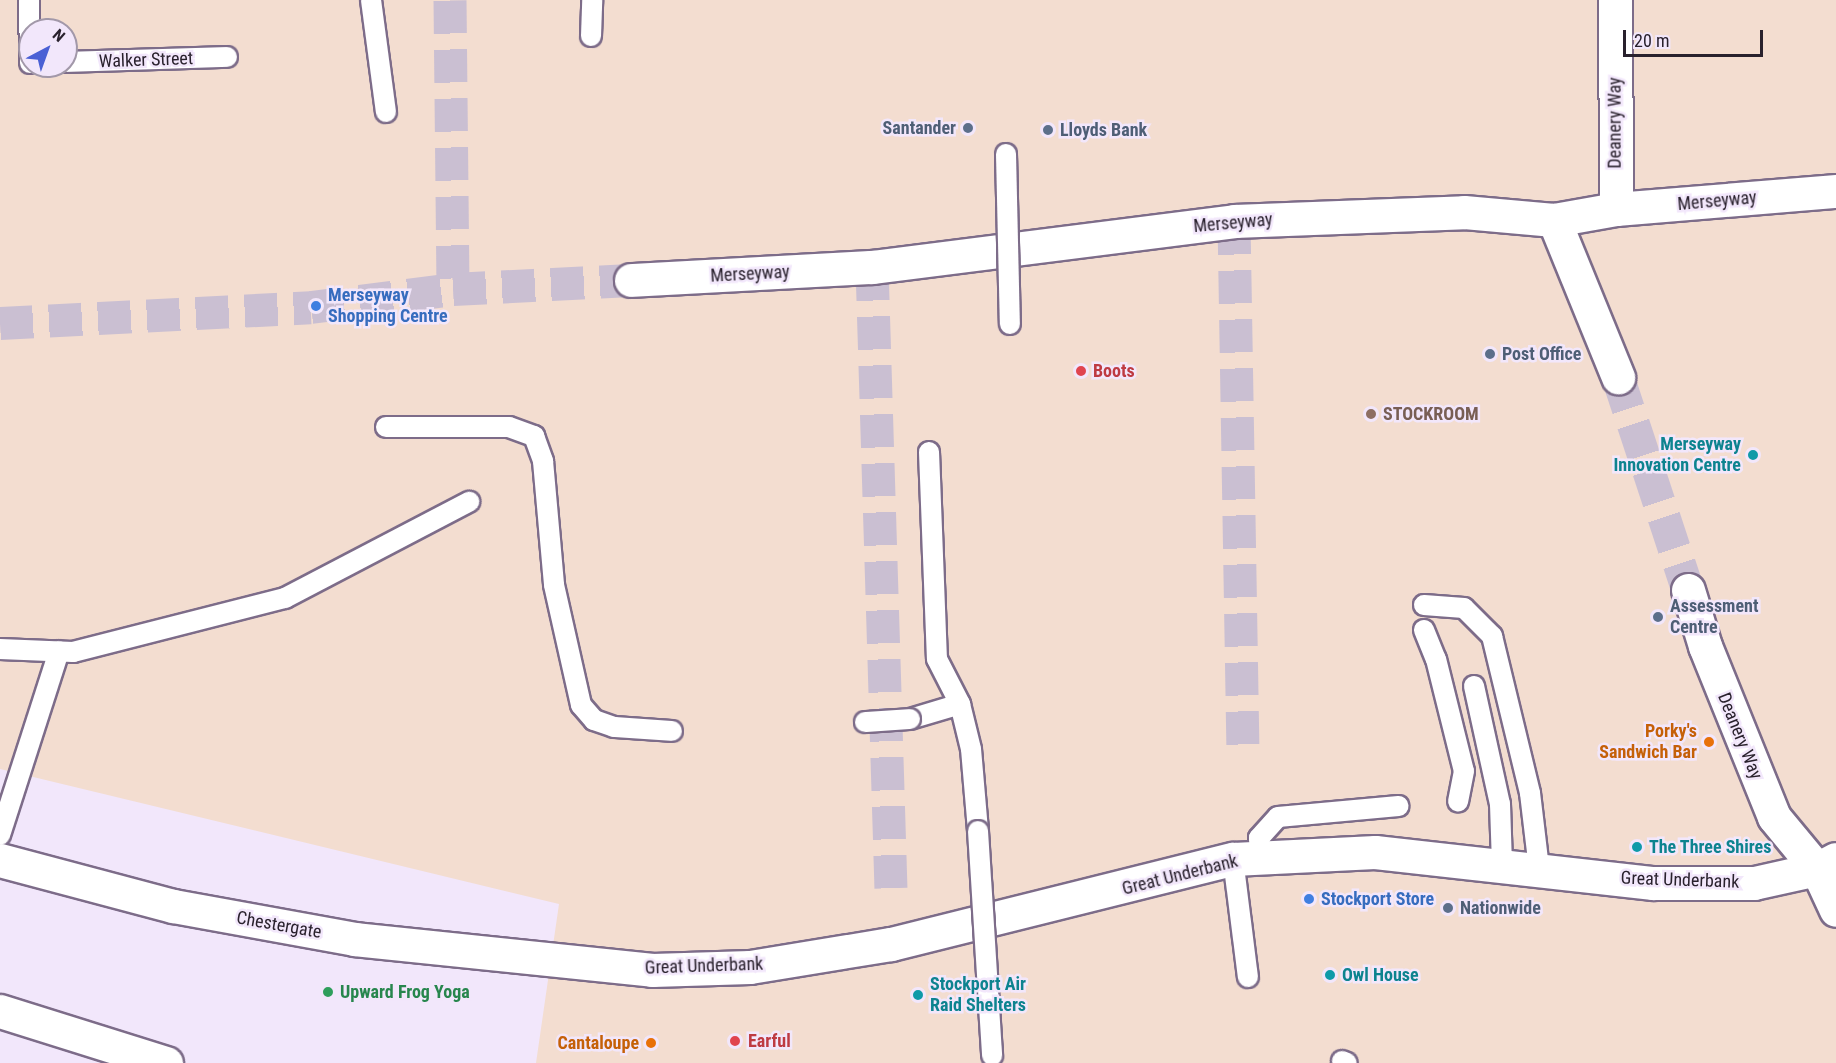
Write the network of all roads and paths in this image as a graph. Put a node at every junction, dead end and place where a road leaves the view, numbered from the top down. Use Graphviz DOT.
graph roads {
  1 [pos="29,0"];
  2 [pos="371,0"];
  3 [pos="592,0"];
  4 [pos="1615,0"];
  5 [pos="29,18"];
  6 [pos="591,36"];
  7 [pos="227,57"];
  8 [pos="78,62"];
  9 [pos="386,112"];
  10 [pos="1006,154"];
  11 [pos="1836,191"];
  12 [pos="1616,209"];
  13 [pos="1554,220"];
  14 [pos="632,280"];
  15 [pos="1010,324"];
  16 [pos="1618,377"];
  17 [pos="386,427"];
  18 [pos="929,452"];
  19 [pos="469,502"];
  20 [pos="1688,590"];
  21 [pos="1424,605"];
  22 [pos="1424,630"];
  23 [pos="0,649"];
  24 [pos="59,651"];
  25 [pos="1474,686"];
  26 [pos="960,704"];
  27 [pos="865,722"];
  28 [pos="672,731"];
  29 [pos="1458,801"];
  30 [pos="1398,806"];
  31 [pos="0,835"];
  32 [pos="1247,859"];
  33 [pos="0,860"];
  34 [pos="1826,864"];
  35 [pos="1502,865"];
  36 [pos="1539,868"];
  37 [pos="1836,910"];
  38 [pos="562,962"];
  39 [pos="1248,976"];
  40 [pos="0,1011"];
  41 [pos="993,1059"];
  42 [pos="166,1063"];
  1 -- 5 [label="lane"];
  2 -- 9 [label="lane"];
  3 -- 6 [label="lane"];
  4 -- 12 [label="street, Deanery Way"];
  7 -- 8 [label="lane, Walker Street"];
  10 -- 15 [label="lane, bridge"];
  11 -- 12 [label="street, Merseyway"];
  12 -- 13 [label="street, Merseyway"];
  13 -- 14 [label="street, Merseyway"];
  13 -- 16 [label="street"];
  17 -- 28 [label="lane"];
  18 -- 26 [label="lane"];
  19 -- 24 [label="lane"];
  20 -- 34 [label="street, Deanery Way"];
  21 -- 36 [label="lane"];
  22 -- 29 [label="lane"];
  23 -- 24 [label="lane"];
  24 -- 31 [label="lane"];
  25 -- 35 [label="lane"];
  26 -- 27 [label="lane, bridge"];
  26 -- 41 [label="lane, bridge"];
  30 -- 32 [label="lane"];
  32 -- 35 [label="street, Great Underbank"];
  32 -- 38 [label="street, Great Underbank"];
  32 -- 39 [label="lane"];
  33 -- 38 [label="street, Chestergate"];
  34 -- 36 [label="street, Great Underbank"];
  34 -- 37 [label="street, Deanery Way"];
  35 -- 36 [label="street, Great Underbank"];
  40 -- 42 [label="street"];
}
